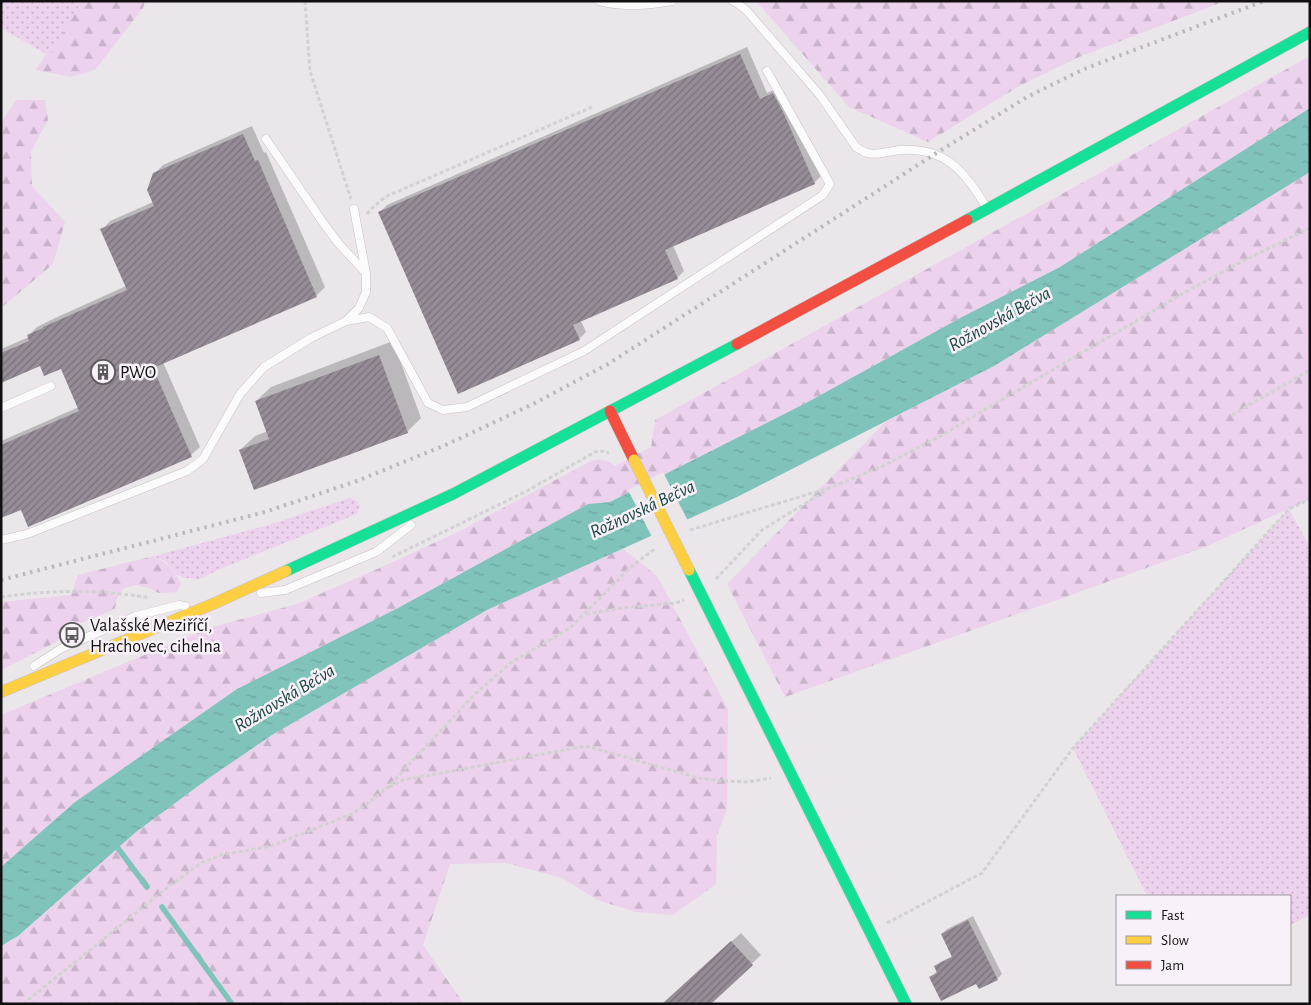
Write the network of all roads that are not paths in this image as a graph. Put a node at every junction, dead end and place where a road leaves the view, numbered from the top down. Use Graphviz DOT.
graph roads {
  1 [pos="599,1"];
  2 [pos="672,1"];
  3 [pos="733,1"];
  4 [pos="1310,32"];
  5 [pos="767,71"];
  6 [pos="266,139"];
  7 [pos="354,209"];
  8 [pos="987,209"];
  9 [pos="366,273"];
  10 [pos="346,322"];
  11 [pos="51,386"];
  12 [pos="1,408"];
  13 [pos="610,411"];
  14 [pos="453,494"];
  15 [pos="422,517"];
  16 [pos="414,523"];
  17 [pos="1,540"];
  18 [pos="230,596"];
  19 [pos="204,607"];
  20 [pos="1,686"];
  21 [pos="1,692"];
  22 [pos="906,1004"];
  1 -- 2 [label="lane"];
  3 -- 8 [label="lane"];
  4 -- 8 [label="main road"];
  5 -- 10 [label="lane"];
  6 -- 9 [label="lane"];
  7 -- 9 [label="lane"];
  8 -- 13 [label="main road"];
  9 -- 10 [label="lane"];
  10 -- 17 [label="lane"];
  11 -- 12 [label="lane"];
  13 -- 14 [label="main road"];
  13 -- 22 [label="main road, bridge"];
  14 -- 15 [label="lane"];
  14 -- 18 [label="main road"];
  16 -- 18 [label="lane"];
  18 -- 19 [label="main road"];
  19 -- 20 [label="lane"];
  19 -- 21 [label="main road"];
}
